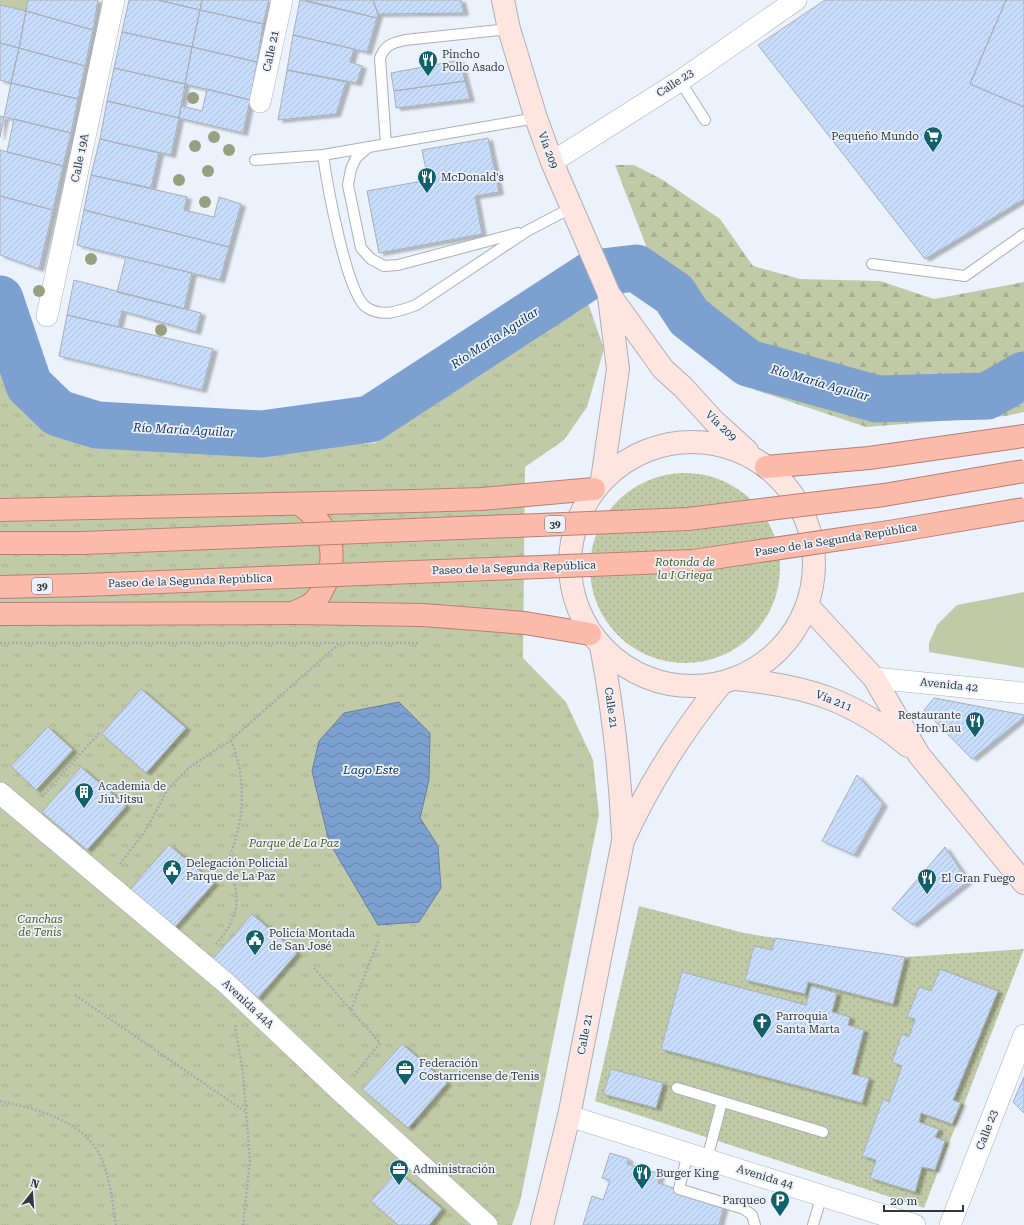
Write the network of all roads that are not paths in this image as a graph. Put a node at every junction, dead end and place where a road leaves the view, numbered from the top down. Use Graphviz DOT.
graph roads {
  1 [pos="114,0"];
  2 [pos="282,0"];
  3 [pos="503,0"];
  4 [pos="796,0"];
  5 [pos="509,29"];
  6 [pos="680,81"];
  7 [pos="260,102"];
  8 [pos="536,118"];
  9 [pos="705,120"];
  10 [pos="386,144"];
  11 [pos="367,148"];
  12 [pos="323,155"];
  13 [pos="256,160"];
  14 [pos="552,162"];
  15 [pos="575,218"];
  16 [pos="527,231"];
  17 [pos="1024,234"];
  18 [pos="872,264"];
  19 [pos="609,294"];
  20 [pos="47,316"];
  21 [pos="1024,436"];
  22 [pos="764,465"];
  23 [pos="1024,471"];
  24 [pos="598,484"];
  25 [pos="301,505"];
  26 [pos="1024,509"];
  27 [pos="0,510"];
  28 [pos="0,544"];
  29 [pos="0,587"];
  30 [pos="808,606"];
  31 [pos="294,613"];
  32 [pos="0,614"];
  33 [pos="595,640"];
  34 [pos="874,678"];
  35 [pos="728,682"];
  36 [pos="1024,693"];
  37 [pos="919,755"];
  38 [pos="0,793"];
  39 [pos="623,841"];
  40 [pos="1024,883"];
  41 [pos="1024,1035"];
  42 [pos="677,1088"];
  43 [pos="722,1102"];
  44 [pos="569,1116"];
  45 [pos="823,1132"];
  46 [pos="697,1156"];
  47 [pos="822,1195"];
  48 [pos="487,1225"];
  49 [pos="542,1225"];
  50 [pos="755,1225"];
  51 [pos="814,1225"];
  52 [pos="915,1225"];
  53 [pos="950,1225"];
  1 -- 20 [label="street, Calle 19A"];
  2 -- 7 [label="street, Calle 21"];
  3 -- 5 [label="main road, Vía 209"];
  4 -- 6 [label="street, Calle 23"];
  5 -- 8 [label="main road, Vía 209"];
  5 -- 10 [label="lane"];
  6 -- 9 [label="lane"];
  6 -- 14 [label="street, Calle 23"];
  8 -- 10 [label="lane"];
  8 -- 14 [label="main road, Vía 209"];
  10 -- 11 [label="lane"];
  11 -- 12 [label="lane"];
  11 -- 16 [label="lane"];
  12 -- 13 [label="lane"];
  12 -- 16 [label="lane"];
  14 -- 15 [label="main road, Vía 209"];
  15 -- 16 [label="lane"];
  15 -- 19 [label="main road, Vía 209"];
  17 -- 18 [label="lane"];
  19 -- 22 [label="main road, Vía 209"];
  19 -- 24 [label="main road, Vía 209"];
  21 -- 22 [label="highway"];
  22 -- 24 [label="main road"];
  22 -- 30 [label="main road"];
  23 -- 28 [label="highway, 39, bridge"];
  24 -- 25 [label="highway"];
  24 -- 33 [label="main road"];
  25 -- 27 [label="highway"];
  25 -- 31 [label="highway"];
  26 -- 29 [label="highway, Paseo de la Segunda República / 39, bridge"];
  30 -- 34 [label="main road, Vía 211"];
  30 -- 35 [label="main road"];
  31 -- 32 [label="highway"];
  31 -- 33 [label="highway"];
  33 -- 35 [label="main road"];
  33 -- 39 [label="main road, Calle 21"];
  34 -- 36 [label="street, Avenida 42"];
  34 -- 37 [label="main road, Vía 211"];
  35 -- 37 [label="main road, Vía 211"];
  35 -- 39 [label="main road, Calle 21"];
  37 -- 40 [label="main road, Vía 211"];
  38 -- 48 [label="street, Avenida 44A"];
  39 -- 44 [label="main road, Calle 21"];
  41 -- 53 [label="street, Calle 23"];
  42 -- 43 [label="lane"];
  43 -- 45 [label="lane"];
  43 -- 46 [label="lane"];
  44 -- 46 [label="street, Avenida 44"];
  44 -- 49 [label="main road, Calle 21"];
  46 -- 47 [label="street, Avenida 44"];
  46 -- 50 [label="lane"];
  47 -- 51 [label="lane"];
  47 -- 52 [label="street, Avenida 44"];
}
